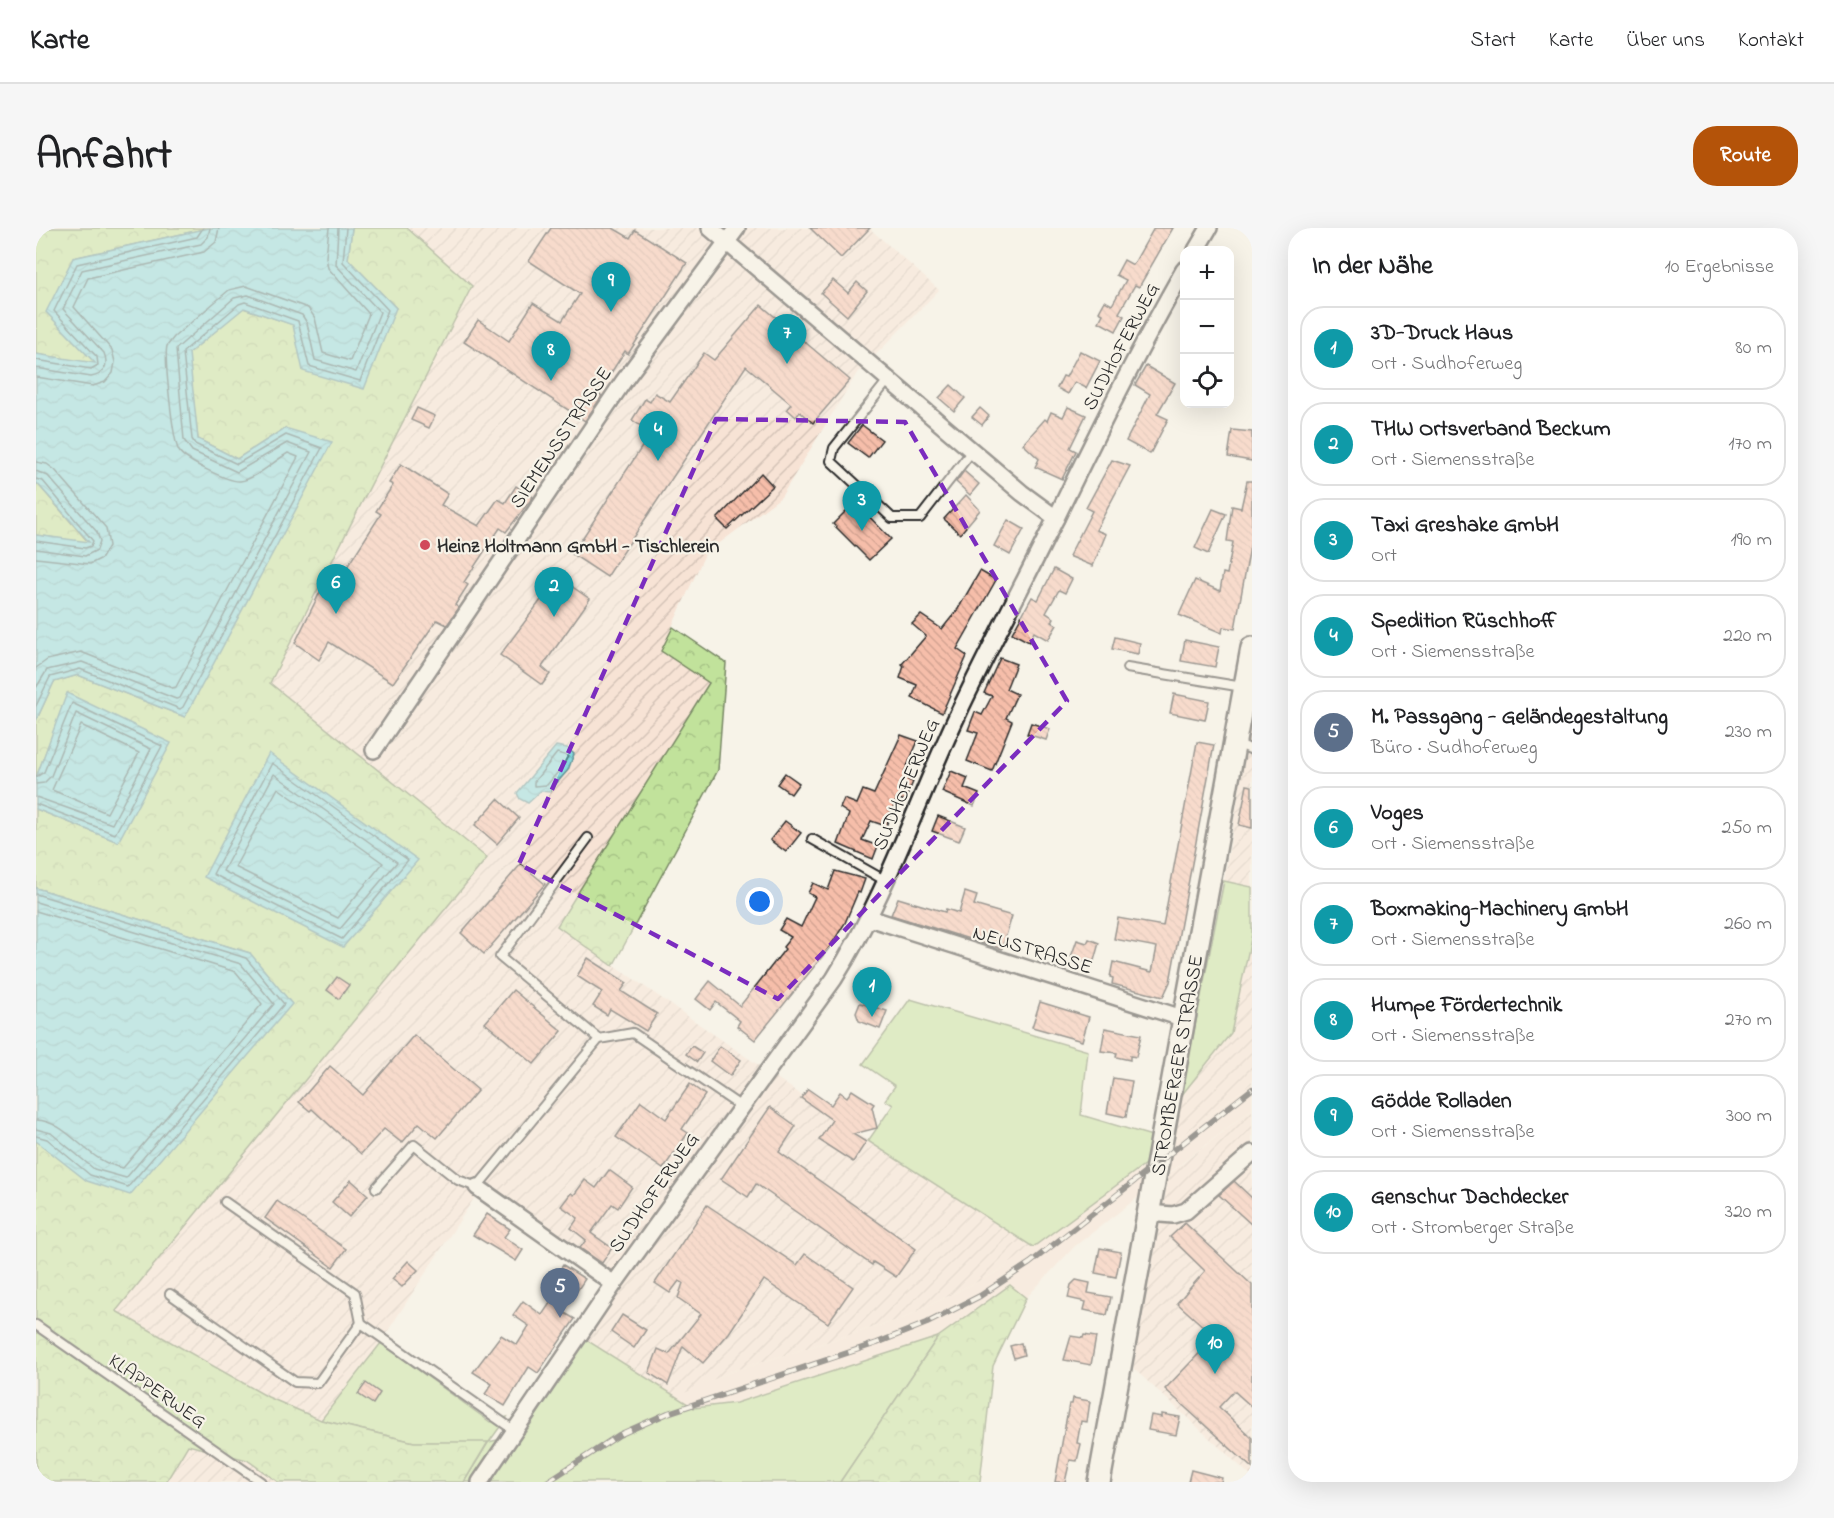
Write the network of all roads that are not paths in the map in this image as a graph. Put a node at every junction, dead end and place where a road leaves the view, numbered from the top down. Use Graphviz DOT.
graph roads {
  1 [pos="710,228"];
  2 [pos="737,228"];
  3 [pos="1209,228"];
  4 [pos="726,242"];
  5 [pos="1198,246"];
  6 [pos="1180,279"];
  7 [pos="889,379"];
  8 [pos="972,451"];
  9 [pos="1056,518"];
  10 [pos="1252,648"];
  11 [pos="1127,668"];
  12 [pos="1244,687"];
  13 [pos="1243,745"];
  14 [pos="374,750"];
  15 [pos="588,838"];
  16 [pos="812,838"];
  17 [pos="887,881"];
  18 [pos="869,918"];
  19 [pos="1185,1019"];
  20 [pos="599,1039"];
  21 [pos="740,1106"];
  22 [pos="1252,1154"];
  23 [pos="477,1187"];
  24 [pos="376,1188"];
  25 [pos="225,1202"];
  26 [pos="1148,1213"];
  27 [pos="614,1284"];
  28 [pos="170,1294"];
  29 [pos="361,1323"];
  30 [pos="36,1325"];
  31 [pos="515,1431"];
  32 [pos="261,1482"];
  33 [pos="480,1482"];
  34 [pos="1099,1482"];
  1 -- 4 [label="street"];
  2 -- 4 [label="street, SIEMENSSTRASSE"];
  3 -- 5 [label="street"];
  4 -- 7 [label="street"];
  4 -- 14 [label="street, SIEMENSSTRASSE"];
  6 -- 9 [label="street, SUDHOFERWEG"];
  7 -- 8 [label="street"];
  7 -- 8 [label="lane"];
  8 -- 9 [label="street"];
  9 -- 17 [label="street, SUDHOFERWEG"];
  10 -- 12 [label="main road, STROMBERGER STRASSE"];
  11 -- 12 [label="lane"];
  12 -- 13 [label="main road, STROMBERGER STRASSE"];
  13 -- 19 [label="main road, STROMBERGER STRASSE"];
  15 -- 20 [label="lane"];
  16 -- 17 [label="lane"];
  17 -- 18 [label="street, SUDHOFERWEG"];
  18 -- 19 [label="street, NEUSTRASSE"];
  18 -- 21 [label="street, SUDHOFERWEG"];
  19 -- 26 [label="main road, STROMBERGER STRASSE"];
  20 -- 21 [label="lane"];
  20 -- 23 [label="lane"];
  21 -- 27 [label="street, SUDHOFERWEG"];
  22 -- 26 [label="street"];
  23 -- 24 [label="lane"];
  23 -- 27 [label="street, SUDHOFERWEG"];
  25 -- 29 [label="lane"];
  26 -- 34 [label="main road, STROMBERGER STRASSE"];
  27 -- 31 [label="street, SUDHOFERWEG"];
  28 -- 29 [label="lane"];
  29 -- 31 [label="lane"];
  30 -- 32 [label="lane, KLAPPERWEG"];
  31 -- 33 [label="street, SUDHOFERWEG"];
}
